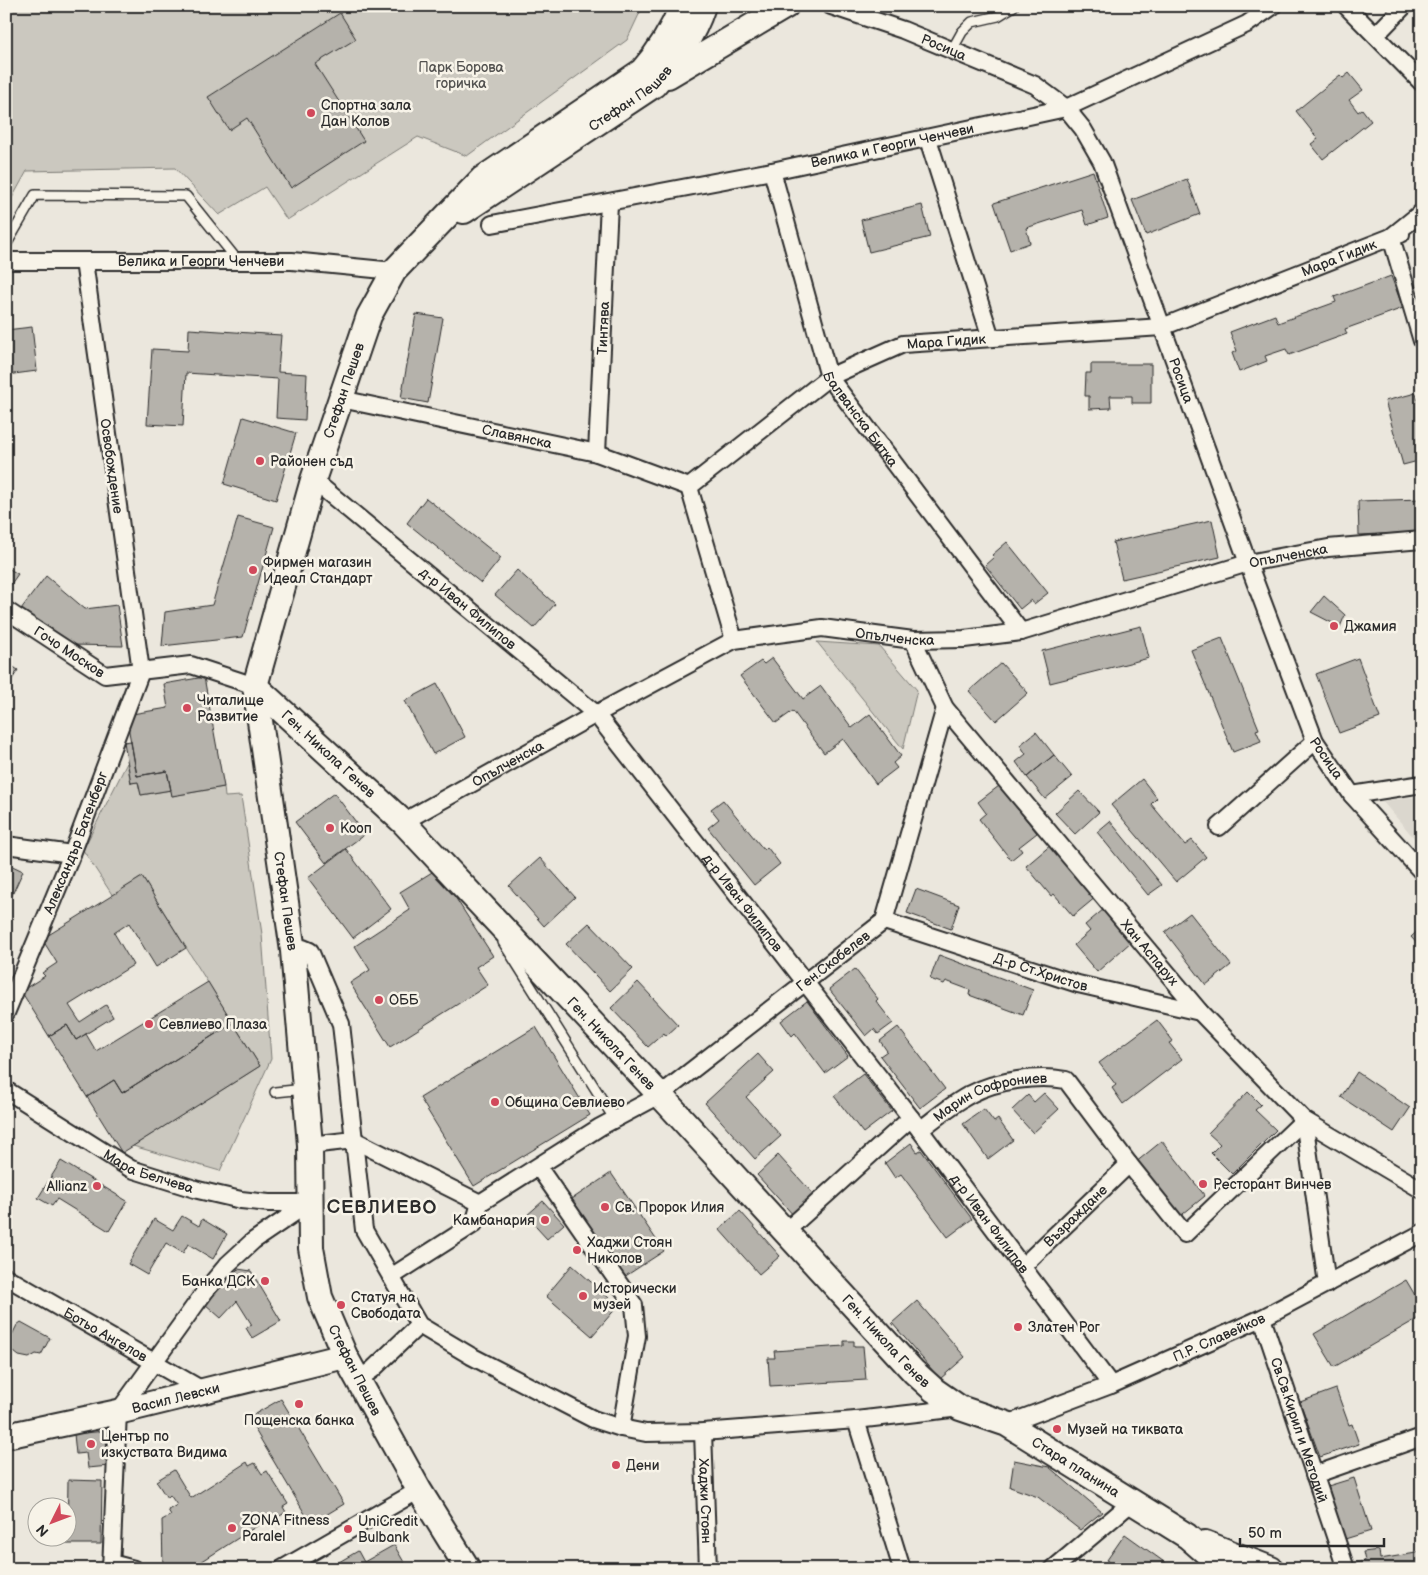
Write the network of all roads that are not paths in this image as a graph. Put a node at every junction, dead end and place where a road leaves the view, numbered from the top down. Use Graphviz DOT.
graph roads {
  1 [pos="682,6"];
  2 [pos="703,6"];
  3 [pos="786,6"];
  4 [pos="831,6"];
  5 [pos="1014,6"];
  6 [pos="1273,6"];
  7 [pos="1346,6"];
  8 [pos="1404,6"];
  9 [pos="1376,35"];
  10 [pos="952,50"];
  11 [pos="1422,83"];
  12 [pos="654,85"];
  13 [pos="1066,108"];
  14 [pos="928,139"];
  15 [pos="772,171"];
  16 [pos="610,203"];
  17 [pos="1422,212"];
  18 [pos="492,224"];
  19 [pos="1422,226"];
  20 [pos="431,233"];
  21 [pos="1391,237"];
  22 [pos="6,245"];
  23 [pos="6,261"];
  24 [pos="84,261"];
  25 [pos="238,261"];
  26 [pos="394,271"];
  27 [pos="1162,327"];
  28 [pos="991,338"];
  29 [pos="1422,342"];
  30 [pos="829,377"];
  31 [pos="341,399"];
  32 [pos="597,453"];
  33 [pos="313,480"];
  34 [pos="689,487"];
  35 [pos="1422,540"];
  36 [pos="1248,563"];
  37 [pos="6,610"];
  38 [pos="1021,632"];
  39 [pos="734,640"];
  40 [pos="913,640"];
  41 [pos="141,671"];
  42 [pos="255,686"];
  43 [pos="945,708"];
  44 [pos="596,714"];
  45 [pos="1315,741"];
  46 [pos="1422,784"];
  47 [pos="1352,795"];
  48 [pos="403,822"];
  49 [pos="1219,827"];
  50 [pos="6,845"];
  51 [pos="72,854"];
  52 [pos="1422,872"];
  53 [pos="884,921"];
  54 [pos="500,926"];
  55 [pos="293,951"];
  56 [pos="805,982"];
  57 [pos="1200,1012"];
  58 [pos="6,1013"];
  59 [pos="305,1089"];
  60 [pos="6,1090"];
  61 [pos="275,1092"];
  62 [pos="660,1095"];
  63 [pos="1304,1120"];
  64 [pos="608,1123"];
  65 [pos="915,1124"];
  66 [pos="354,1140"];
  67 [pos="310,1145"];
  68 [pos="1129,1164"];
  69 [pos="539,1168"];
  70 [pos="1422,1190"];
  71 [pos="309,1203"];
  72 [pos="480,1203"];
  73 [pos="786,1231"];
  74 [pos="1422,1233"];
  75 [pos="1022,1267"];
  76 [pos="6,1277"];
  77 [pos="391,1277"];
  78 [pos="1327,1284"];
  79 [pos="1262,1318"];
  80 [pos="419,1325"];
  81 [pos="345,1356"];
  82 [pos="155,1363"];
  83 [pos="359,1379"];
  84 [pos="1111,1386"];
  85 [pos="204,1391"];
  86 [pos="960,1408"];
  87 [pos="118,1412"];
  88 [pos="856,1420"];
  89 [pos="1007,1424"];
  90 [pos="621,1428"];
  91 [pos="704,1432"];
  92 [pos="6,1436"];
  93 [pos="1422,1437"];
  94 [pos="1314,1474"];
  95 [pos="419,1490"];
  96 [pos="1131,1503"];
  97 [pos="1186,1536"];
  98 [pos="111,1566"];
  99 [pos="134,1569"];
  100 [pos="282,1569"];
  101 [pos="468,1569"];
  102 [pos="708,1569"];
  103 [pos="902,1569"];
  104 [pos="1053,1569"];
  105 [pos="1225,1569"];
  106 [pos="1271,1569"];
  107 [pos="1346,1569"];
  1 -- 20 [label="street, Стефан Пешев"];
  2 -- 12 [label="street, Стефан Пешев"];
  3 -- 12 [label="street"];
  4 -- 10 [label="street, Росица"];
  5 -- 10 [label="lane"];
  6 -- 13 [label="street, Велика и Георги Ченчеви"];
  7 -- 9 [label="street"];
  8 -- 9 [label="street"];
  9 -- 11 [label="street"];
  10 -- 13 [label="street, Росица"];
  12 -- 20 [label="street, Стефан Пешев"];
  13 -- 14 [label="street, Велика и Георги Ченчеви"];
  13 -- 27 [label="street, Росица"];
  14 -- 15 [label="street, Велика и Георги Ченчеви"];
  14 -- 28 [label="street"];
  15 -- 16 [label="street, Велика и Георги Ченчеви"];
  15 -- 30 [label="street, Балванска Битка"];
  16 -- 18 [label="street, Велика и Георги Ченчеви"];
  16 -- 32 [label="street, Тинтява"];
  17 -- 21 [label="street, Мара Гидик"];
  19 -- 21 [label="street, Мара Гидик"];
  20 -- 26 [label="street, Стефан Пешев"];
  21 -- 27 [label="street, Мара Гидик"];
  21 -- 29 [label="street"];
  22 -- 25 [label="lane"];
  23 -- 24 [label="street, Велика и Георги Ченчеви"];
  24 -- 25 [label="street, Велика и Георги Ченчеви"];
  24 -- 41 [label="street, Освобождение"];
  25 -- 26 [label="street, Велика и Георги Ченчеви"];
  26 -- 31 [label="street, Стефан Пешев"];
  27 -- 28 [label="street, Мара Гидик"];
  27 -- 36 [label="street, Росица"];
  28 -- 30 [label="street, Мара Гидик"];
  30 -- 34 [label="street, Мара Гидик"];
  30 -- 38 [label="street, Балванска Битка"];
  31 -- 32 [label="street, Славянска"];
  31 -- 33 [label="street, Стефан Пешев"];
  32 -- 34 [label="street, Славянска"];
  33 -- 42 [label="street, Стефан Пешев"];
  33 -- 44 [label="street, д-р Иван Филипов"];
  34 -- 39 [label="street"];
  35 -- 36 [label="street, Опълченска"];
  36 -- 38 [label="street, Опълченска"];
  36 -- 45 [label="street, Росица"];
  37 -- 41 [label="street, Гочо Москов"];
  38 -- 40 [label="street, Опълченска"];
  39 -- 40 [label="street, Опълченска"];
  39 -- 44 [label="street, Опълченска"];
  40 -- 43 [label="street, Хан Аспарух"];
  41 -- 42 [label="street, Гочо Москов"];
  41 -- 51 [label="street, Александър Батенберг"];
  42 -- 48 [label="street, Ген. Никола Генев"];
  42 -- 55 [label="street, Стефан Пешев"];
  43 -- 53 [label="street, Ген.Скобелев"];
  43 -- 57 [label="street, Хан Аспарух"];
  44 -- 48 [label="street, Опълченска"];
  44 -- 56 [label="street, д-р Иван Филипов"];
  45 -- 47 [label="street, Росица"];
  45 -- 49 [label="street"];
  46 -- 47 [label="street"];
  47 -- 52 [label="street, Росица"];
  48 -- 54 [label="street, Ген. Никола Генев"];
  50 -- 51 [label="street"];
  51 -- 58 [label="street, Александър Батенберг"];
  53 -- 56 [label="street, Ген.Скобелев"];
  53 -- 57 [label="street, Д-р Ст.Христов"];
  54 -- 62 [label="street, Ген. Никола Генев"];
  54 -- 64 [label="lane"];
  55 -- 59 [label="street, Стефан Пешев"];
  55 -- 66 [label="street"];
  56 -- 62 [label="street, Ген.Скобелев"];
  56 -- 65 [label="street, д-р Иван Филипов"];
  57 -- 63 [label="street, Хан Аспарух"];
  59 -- 61 [label="lane"];
  59 -- 67 [label="street, Стефан Пешев"];
  60 -- 71 [label="street, Мара Белчева"];
  62 -- 64 [label="street, Ген.Скобелев"];
  62 -- 73 [label="street, Ген. Никола Генев"];
  63 -- 68 [label="street"];
  63 -- 70 [label="street, Хан Аспарух"];
  63 -- 78 [label="street"];
  64 -- 69 [label="street, Ген.Скобелев"];
  65 -- 68 [label="street, Марин Софрониев"];
  65 -- 73 [label="street, Марин Софрониев"];
  65 -- 75 [label="street, д-р Иван Филипов"];
  66 -- 67 [label="street"];
  66 -- 72 [label="street"];
  66 -- 77 [label="street"];
  67 -- 71 [label="street, Стефан Пешев"];
  68 -- 75 [label="street, Възраждане"];
  69 -- 72 [label="street, Ген.Скобелев"];
  69 -- 90 [label="street"];
  71 -- 81 [label="street, Стефан Пешев"];
  71 -- 82 [label="street"];
  72 -- 77 [label="street"];
  73 -- 86 [label="street, Ген. Никола Генев"];
  74 -- 78 [label="street, П.Р. Славейков"];
  75 -- 84 [label="street, д-р Иван Филипов"];
  76 -- 82 [label="street, Ботьо Ангелов"];
  77 -- 80 [label="street"];
  78 -- 79 [label="street, П.Р. Славейков"];
  79 -- 84 [label="street, П.Р. Славейков"];
  79 -- 94 [label="street, Св.Св.Кирил и Методий"];
  80 -- 83 [label="street"];
  80 -- 90 [label="street"];
  81 -- 83 [label="street, Стефан Пешев"];
  81 -- 85 [label="street, Васил Левски"];
  82 -- 85 [label="street, Ботьо Ангелов"];
  82 -- 87 [label="street"];
  83 -- 95 [label="street, Стефан Пешев"];
  84 -- 89 [label="street, П.Р. Славейков"];
  85 -- 87 [label="street, Васил Левски"];
  86 -- 88 [label="street"];
  86 -- 89 [label="street, Стара планина"];
  87 -- 92 [label="street, Васил Левски"];
  87 -- 98 [label="street"];
  88 -- 91 [label="street"];
  88 -- 103 [label="street"];
  89 -- 96 [label="street, Стара планина"];
  90 -- 91 [label="street"];
  91 -- 102 [label="street, Хаджи Стоян"];
  93 -- 94 [label="street"];
  94 -- 107 [label="street, Св.Св.Кирил и Методий"];
  95 -- 100 [label="street"];
  95 -- 101 [label="street, Стефан Пешев"];
  96 -- 97 [label="street, Стара планина"];
  96 -- 104 [label="street"];
  97 -- 105 [label="street, Стара планина"];
  97 -- 106 [label="street, Стара планина"];
  98 -- 99 [label="street"];
}
